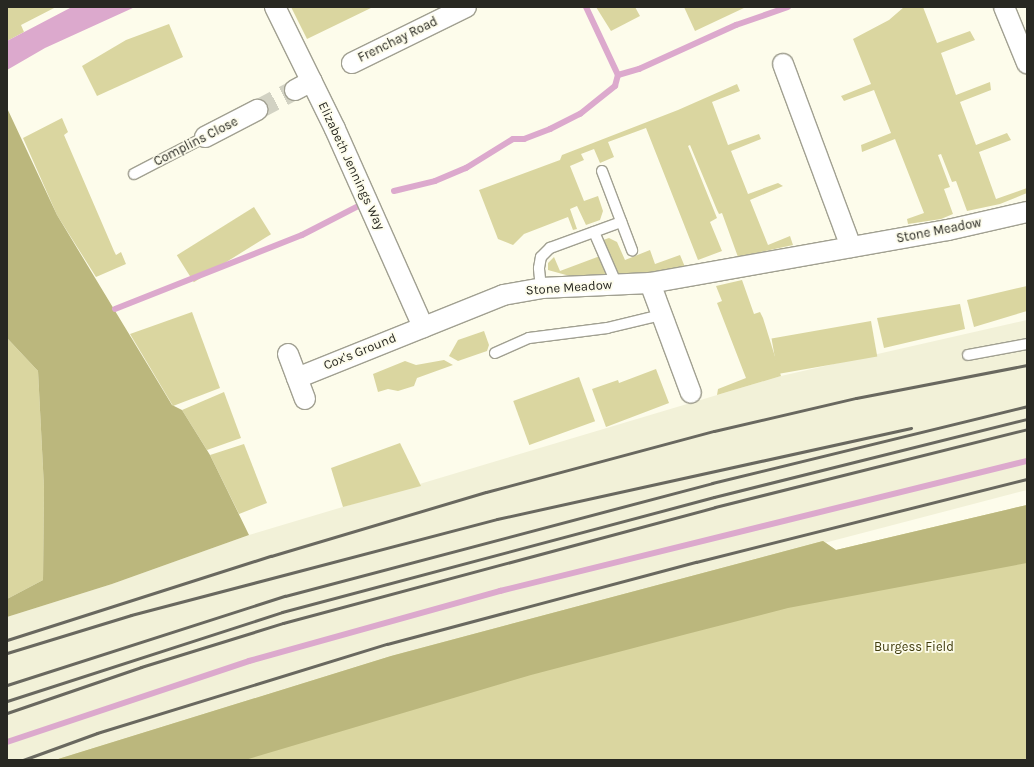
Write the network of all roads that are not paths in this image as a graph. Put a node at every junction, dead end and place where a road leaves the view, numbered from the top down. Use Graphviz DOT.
graph roads {
  1 [pos="275,7"];
  2 [pos="466,7"];
  3 [pos="1004,7"];
  4 [pos="352,63"];
  5 [pos="1027,63"];
  6 [pos="783,64"];
  7 [pos="257,110"];
  8 [pos="205,137"];
  9 [pos="602,171"];
  10 [pos="134,174"];
  11 [pos="1027,212"];
  12 [pos="621,222"];
  13 [pos="594,232"];
  14 [pos="851,247"];
  15 [pos="632,250"];
  16 [pos="650,283"];
  17 [pos="617,285"];
  18 [pos="542,288"];
  19 [pos="661,314"];
  20 [pos="423,327"];
  21 [pos="1027,344"];
  22 [pos="495,353"];
  23 [pos="288,354"];
  24 [pos="968,355"];
  25 [pos="297,378"];
  26 [pos="691,393"];
  27 [pos="305,399"];
  1 -- 20 [label="street, Elizabeth Jennings Way"];
  2 -- 4 [label="street, Frenchay Road"];
  3 -- 5 [label="street"];
  6 -- 14 [label="street"];
  7 -- 8 [label="street, Complins Close"];
  8 -- 10 [label="lane, Complins Close"];
  9 -- 12 [label="lane"];
  11 -- 14 [label="street, Stone Meadow"];
  12 -- 13 [label="lane"];
  12 -- 15 [label="lane"];
  13 -- 17 [label="lane"];
  13 -- 18 [label="lane"];
  14 -- 16 [label="street, Stone Meadow"];
  16 -- 17 [label="street, Stone Meadow"];
  16 -- 19 [label="street"];
  17 -- 18 [label="street, Stone Meadow"];
  18 -- 20 [label="street, Stone Meadow"];
  19 -- 22 [label="lane"];
  19 -- 26 [label="street"];
  20 -- 25 [label="street, Cox's Ground"];
  21 -- 24 [label="lane"];
  23 -- 25 [label="street"];
  25 -- 27 [label="street"];
}
